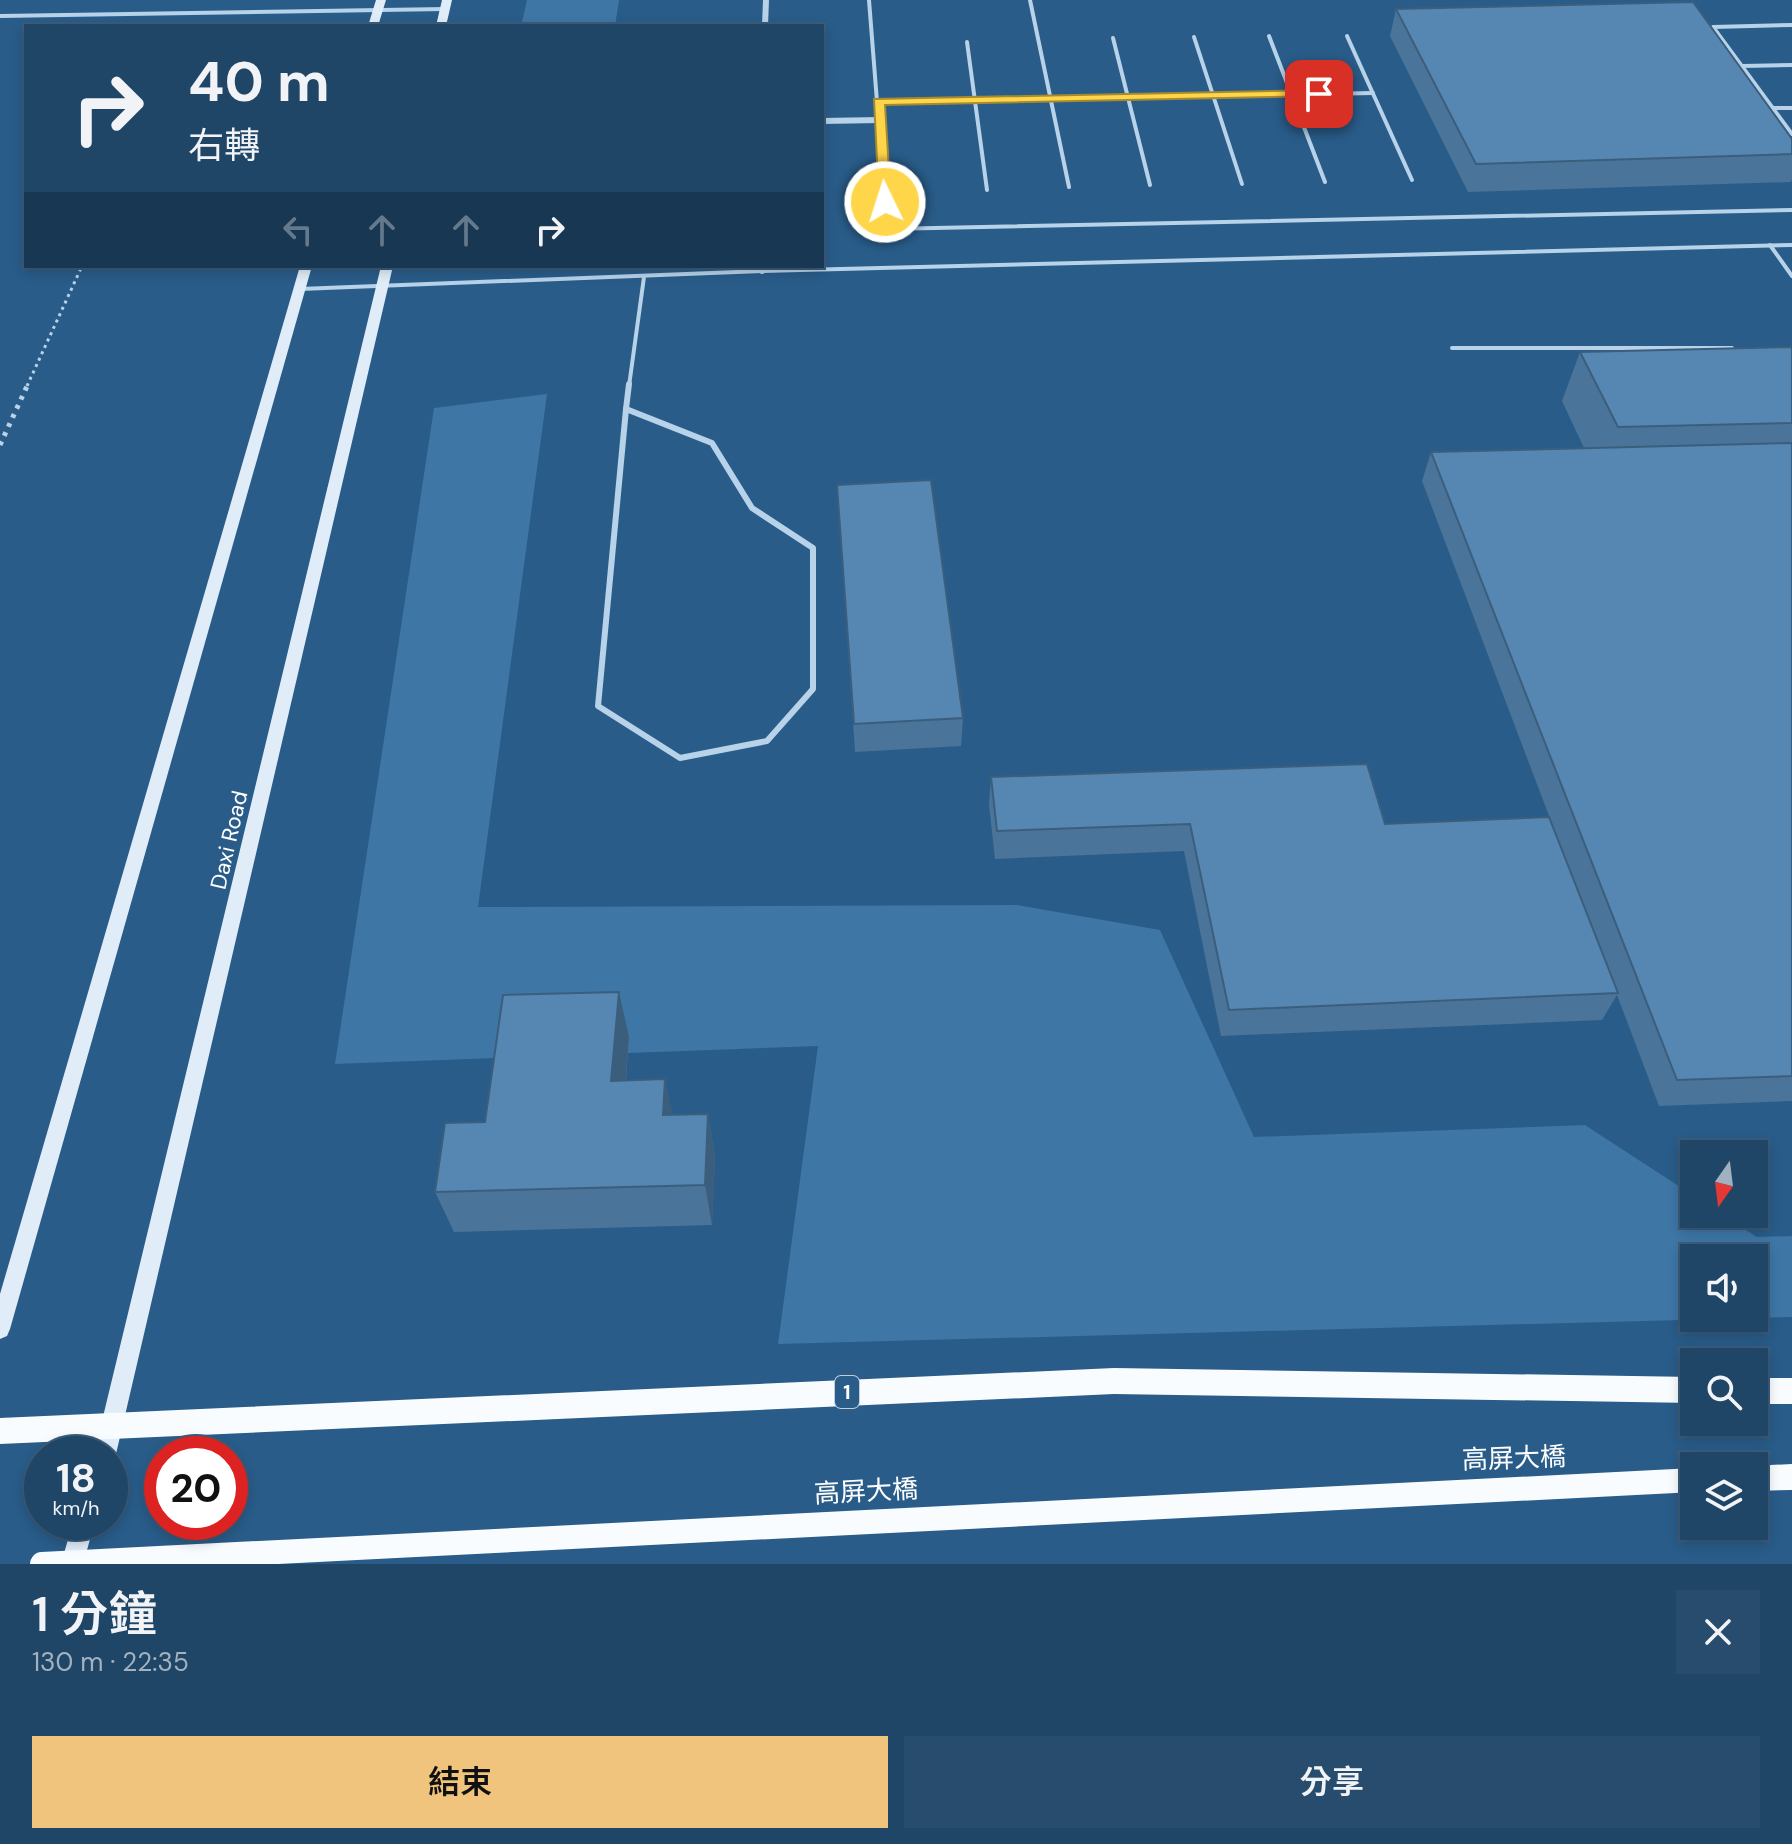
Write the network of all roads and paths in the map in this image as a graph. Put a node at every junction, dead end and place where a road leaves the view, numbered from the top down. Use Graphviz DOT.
graph roads {
  1 [pos="766,0"];
  2 [pos="869,0"];
  3 [pos="1030,0"];
  4 [pos="446,4"];
  5 [pos="379,5"];
  6 [pos="0,16"];
  7 [pos="441,24"];
  8 [pos="765,24"];
  9 [pos="1792,25"];
  10 [pos="1269,36"];
  11 [pos="1347,36"];
  12 [pos="1194,37"];
  13 [pos="1113,38"];
  14 [pos="967,42"];
  15 [pos="1792,65"];
  16 [pos="1742,66"];
  17 [pos="1373,93"];
  18 [pos="1291,94"];
  19 [pos="1213,96"];
  20 [pos="1128,98"];
  21 [pos="1052,99"];
  22 [pos="974,100"];
  23 [pos="879,102"];
  24 [pos="1774,108"];
  25 [pos="1792,108"];
  26 [pos="880,120"];
  27 [pos="824,121"];
  28 [pos="1792,134"];
  29 [pos="1412,180"];
  30 [pos="1325,182"];
  31 [pos="1242,184"];
  32 [pos="1150,185"];
  33 [pos="1069,187"];
  34 [pos="987,190"];
  35 [pos="1792,210"];
  36 [pos="1770,245"];
  37 [pos="1792,245"];
  38 [pos="81,268"];
  39 [pos="305,268"];
  40 [pos="387,268"];
  41 [pos="804,268"];
  42 [pos="824,268"];
  43 [pos="762,269"];
  44 [pos="1792,276"];
  45 [pos="644,277"];
  46 [pos="383,285"];
  47 [pos="299,289"];
  48 [pos="1452,348"];
  49 [pos="1746,349"];
  50 [pos="626,409"];
  51 [pos="2,434"];
  52 [pos="0,445"];
  53 [pos="0,1329"];
  54 [pos="1680,1390"];
  55 [pos="1768,1391"];
  56 [pos="1792,1391"];
  57 [pos="113,1425"];
  58 [pos="0,1431"];
  59 [pos="110,1436"];
  60 [pos="1792,1477"];
  61 [pos="1768,1478"];
  62 [pos="1680,1481"];
  63 [pos="79,1540"];
  64 [pos="42,1564"];
  65 [pos="72,1564"];
  1 -- 8 [label="street"];
  2 -- 23 [label="lane"];
  3 -- 21 [label="lane"];
  4 -- 5 [label="lane"];
  4 -- 7 [label="main road"];
  5 -- 6 [label="lane"];
  9 -- 16 [label="lane"];
  10 -- 18 [label="lane"];
  11 -- 17 [label="lane"];
  12 -- 19 [label="lane"];
  13 -- 20 [label="lane"];
  14 -- 22 [label="lane"];
  15 -- 16 [label="lane"];
  16 -- 24 [label="lane"];
  17 -- 18 [label="lane"];
  17 -- 29 [label="lane"];
  18 -- 19 [label="lane"];
  18 -- 30 [label="lane"];
  19 -- 20 [label="lane"];
  19 -- 31 [label="lane"];
  20 -- 21 [label="lane"];
  20 -- 32 [label="lane"];
  21 -- 22 [label="lane"];
  21 -- 33 [label="lane"];
  22 -- 23 [label="lane"];
  22 -- 34 [label="lane"];
  23 -- 26 [label="lane"];
  24 -- 25 [label="lane"];
  24 -- 28 [label="lane"];
  26 -- 27 [label="street"];
  26 -- 35 [label="lane"];
  36 -- 37 [label="lane"];
  36 -- 42 [label="lane"];
  36 -- 44 [label="lane"];
  38 -- 51 [label="path"];
  39 -- 47 [label="main road"];
  40 -- 46 [label="main road, Daxi Road"];
  41 -- 43 [label="lane"];
  43 -- 45 [label="lane"];
  45 -- 46 [label="lane"];
  45 -- 50 [label="lane"];
  46 -- 47 [label="lane"];
  46 -- 57 [label="main road, Daxi Road"];
  47 -- 53 [label="main road"];
  48 -- 49 [label="lane"];
  50 -- 50 [label="lane"];
  51 -- 52 [label="path"];
  54 -- 57 [label="main road, 1"];
  55 -- 56 [label="main road"];
  57 -- 58 [label="main road, 1"];
  57 -- 59 [label="main road, Daxi Road"];
  60 -- 61 [label="main road"];
  62 -- 64 [label="main road, 高屏大橋, bridge"];
  63 -- 65 [label="main road"];
}
